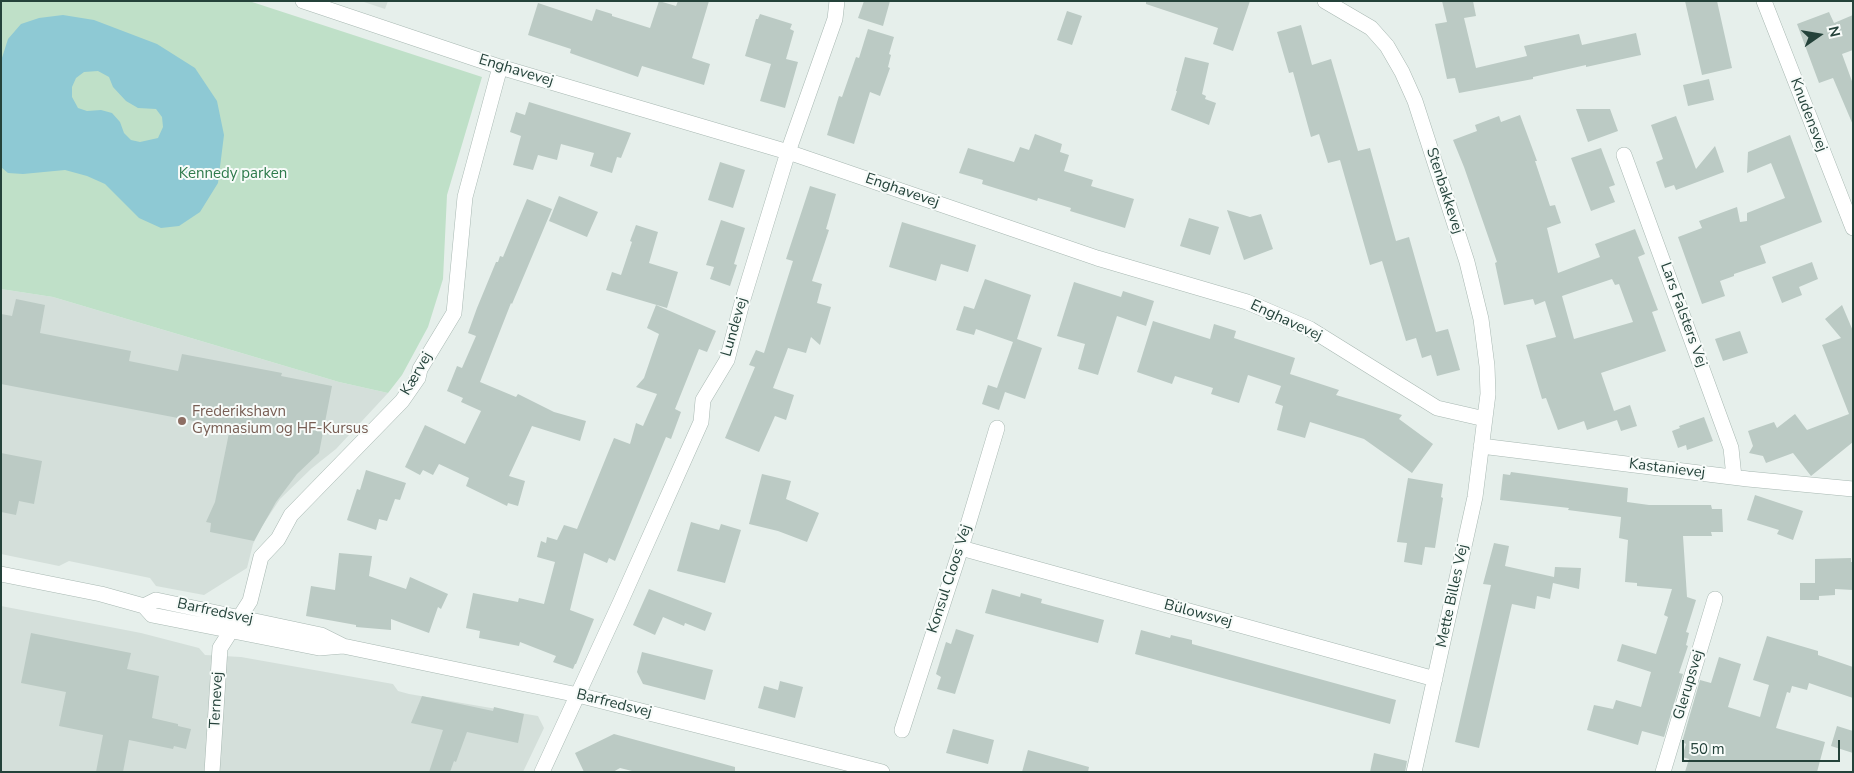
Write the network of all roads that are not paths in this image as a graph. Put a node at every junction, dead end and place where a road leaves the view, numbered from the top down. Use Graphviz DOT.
graph roads {
  1 [pos="303,1"];
  2 [pos="836,1"];
  3 [pos="1325,1"];
  4 [pos="1764,1"];
  5 [pos="500,67"];
  6 [pos="788,152"];
  7 [pos="1624,155"];
  8 [pos="1853,228"];
  9 [pos="1485,419"];
  10 [pos="997,428"];
  11 [pos="1482,446"];
  12 [pos="1734,477"];
  13 [pos="1853,489"];
  14 [pos="961,548"];
  15 [pos="1,574"];
  16 [pos="1715,599"];
  17 [pos="144,606"];
  18 [pos="240,618"];
  19 [pos="231,631"];
  20 [pos="343,646"];
  21 [pos="1435,679"];
  22 [pos="578,696"];
  23 [pos="902,730"];
  24 [pos="212,772"];
  25 [pos="542,772"];
  26 [pos="882,772"];
  27 [pos="1414,772"];
  28 [pos="1663,772"];
  1 -- 5 [label="street, Enghavevej"];
  2 -- 6 [label="street, Lundevej"];
  3 -- 9 [label="street, Stenbakkevej"];
  4 -- 8 [label="street, Knudensvej"];
  5 -- 6 [label="street, Enghavevej"];
  5 -- 18 [label="street, Kærvej"];
  6 -- 9 [label="street, Enghavevej"];
  6 -- 22 [label="street, Lundevej"];
  7 -- 12 [label="street, Lars Falsters Vej"];
  9 -- 11 [label="street, Mette Billes Vej"];
  10 -- 14 [label="street, Konsul Cloos Vej"];
  11 -- 12 [label="street, Kastanievej"];
  11 -- 21 [label="street, Mette Billes Vej"];
  12 -- 13 [label="street, Kastanievej"];
  14 -- 21 [label="street, Bülowsvej"];
  14 -- 23 [label="street, Konsul Cloos Vej"];
  15 -- 17 [label="street, Barfredsvej"];
  16 -- 28 [label="street, Glerupsvej"];
  17 -- 18 [label="street, Barfredsvej"];
  17 -- 19 [label="street, Barfredsvej"];
  18 -- 19 [label="street, Kærvej"];
  18 -- 20 [label="street, Barfredsvej"];
  19 -- 20 [label="street, Barfredsvej"];
  19 -- 24 [label="street, Ternevej"];
  20 -- 22 [label="street, Barfredsvej"];
  21 -- 27 [label="street, Mette Billes Vej"];
  22 -- 25 [label="street, Lundevej"];
  22 -- 26 [label="street, Barfredsvej"];
}
